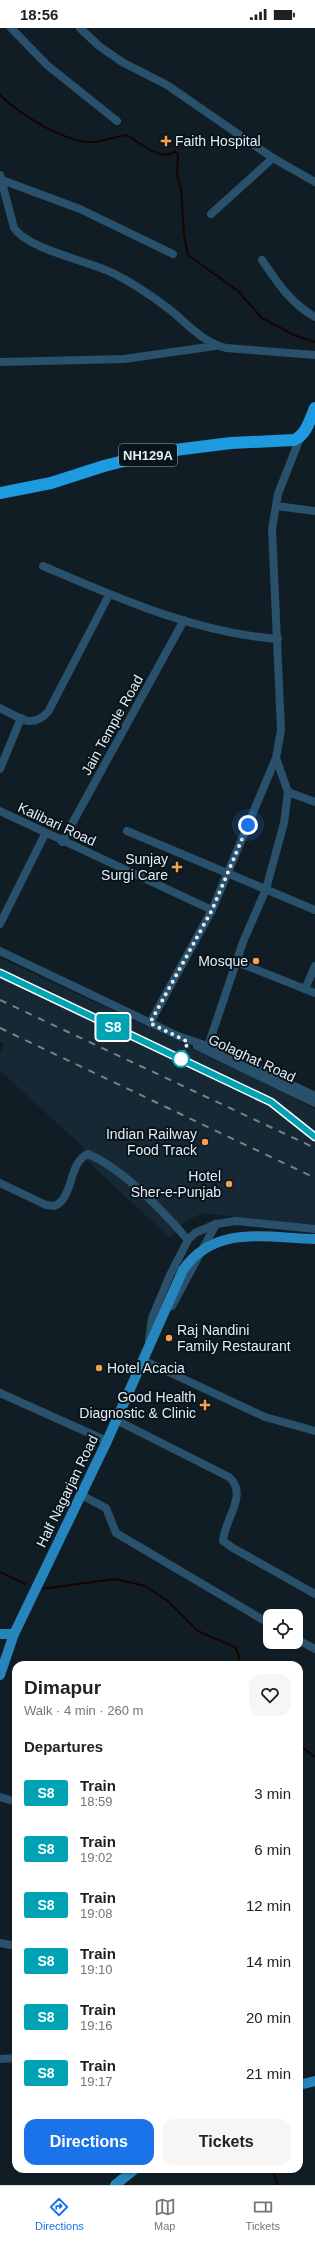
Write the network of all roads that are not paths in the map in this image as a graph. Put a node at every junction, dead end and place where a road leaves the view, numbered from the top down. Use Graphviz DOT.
graph roads {
  1 [pos="11,28"];
  2 [pos="80,28"];
  3 [pos="117,121"];
  4 [pos="273,158"];
  5 [pos="1,178"];
  6 [pos="315,182"];
  7 [pos="211,214"];
  8 [pos="173,254"];
  9 [pos="262,260"];
  10 [pos="315,317"];
  11 [pos="215,346"];
  12 [pos="315,355"];
  13 [pos="0,362"];
  14 [pos="315,408"];
  15 [pos="300,438"];
  16 [pos="0,493"];
  17 [pos="276,506"];
  18 [pos="315,511"];
  19 [pos="44,566"];
  20 [pos="109,595"];
  21 [pos="184,620"];
  22 [pos="278,639"];
  23 [pos="0,708"];
  24 [pos="21,718"];
  25 [pos="276,758"];
  26 [pos="0,769"];
  27 [pos="288,792"];
  28 [pos="315,802"];
  29 [pos="0,811"];
  30 [pos="127,831"];
  31 [pos="46,834"];
  32 [pos="62,842"];
  33 [pos="227,874"];
  34 [pos="266,889"];
  35 [pos="212,910"];
  36 [pos="315,910"];
  37 [pos="0,924"];
  38 [pos="0,950"];
  39 [pos="237,962"];
  40 [pos="315,966"];
  41 [pos="305,990"];
  42 [pos="315,993"];
  43 [pos="150,1023"];
  44 [pos="178,1036"];
  45 [pos="208,1046"];
  46 [pos="315,1096"];
  47 [pos="315,1102"];
  48 [pos="0,1183"];
  49 [pos="216,1224"];
  50 [pos="315,1229"];
  51 [pos="315,1239"];
  52 [pos="188,1240"];
  53 [pos="148,1347"];
  54 [pos="143,1360"];
  55 [pos="0,1393"];
  56 [pos="116,1420"];
  57 [pos="315,1431"];
  58 [pos="107,1441"];
  59 [pos="81,1495"];
  60 [pos="315,1594"];
  61 [pos="263,1620"];
  62 [pos="0,1634"];
  63 [pos="14,1634"];
  64 [pos="303,1643"];
  65 [pos="315,1649"];
  66 [pos="0,1675"];
  67 [pos="0,1798"];
  68 [pos="12,1801"];
  69 [pos="0,1944"];
  70 [pos="12,1946"];
  71 [pos="12,2058"];
  72 [pos="0,2059"];
  73 [pos="315,2080"];
  74 [pos="303,2084"];
  75 [pos="130,2173"];
  76 [pos="115,2185"];
  1 -- 3 [label="street"];
  2 -- 4 [label="street"];
  4 -- 6 [label="street"];
  4 -- 7 [label="street"];
  5 -- 8 [label="street"];
  5 -- 11 [label="street"];
  9 -- 10 [label="street"];
  11 -- 12 [label="street"];
  11 -- 13 [label="street"];
  14 -- 15 [label="highway"];
  15 -- 16 [label="highway, NH129A"];
  15 -- 17 [label="street"];
  17 -- 18 [label="street"];
  17 -- 22 [label="street"];
  19 -- 20 [label="street"];
  20 -- 21 [label="street"];
  20 -- 24 [label="street"];
  21 -- 22 [label="street"];
  21 -- 32 [label="street, Jain Temple Road"];
  22 -- 25 [label="street"];
  23 -- 24 [label="street"];
  24 -- 26 [label="street"];
  25 -- 27 [label="street"];
  25 -- 33 [label="street"];
  27 -- 28 [label="street"];
  27 -- 34 [label="street"];
  29 -- 31 [label="street, Kalibari Road"];
  30 -- 33 [label="street"];
  31 -- 32 [label="street, Kalibari Road"];
  31 -- 37 [label="street"];
  32 -- 35 [label="street, Kalibari Road"];
  33 -- 34 [label="street"];
  33 -- 35 [label="street"];
  34 -- 36 [label="street"];
  34 -- 39 [label="street"];
  35 -- 43 [label="street"];
  38 -- 43 [label="street"];
  39 -- 41 [label="street"];
  39 -- 45 [label="street"];
  40 -- 41 [label="street"];
  41 -- 42 [label="street"];
  43 -- 44 [label="street"];
  44 -- 45 [label="street"];
  44 -- 47 [label="street, Golaghat Road"];
  45 -- 46 [label="street"];
  48 -- 52 [label="street"];
  49 -- 50 [label="street"];
  49 -- 52 [label="street"];
  49 -- 53 [label="street"];
  51 -- 53 [label="main road, Half Nagarjan Road, bridge"];
  52 -- 53 [label="street"];
  53 -- 54 [label="main road, Half Nagarjan Road"];
  54 -- 56 [label="main road, Half Nagarjan Road"];
  54 -- 57 [label="street"];
  55 -- 58 [label="street"];
  56 -- 58 [label="main road, Half Nagarjan Road"];
  56 -- 60 [label="street"];
  58 -- 59 [label="main road, Half Nagarjan Road"];
  59 -- 61 [label="street"];
  59 -- 63 [label="main road, Half Nagarjan Road"];
  62 -- 63 [label="main road"];
  63 -- 66 [label="main road, Half Nagarjan Road"];
  64 -- 65 [label="street"];
  67 -- 68 [label="street"];
  69 -- 70 [label="street"];
  71 -- 72 [label="street"];
  73 -- 74 [label="main road"];
  75 -- 76 [label="main road"];
}
